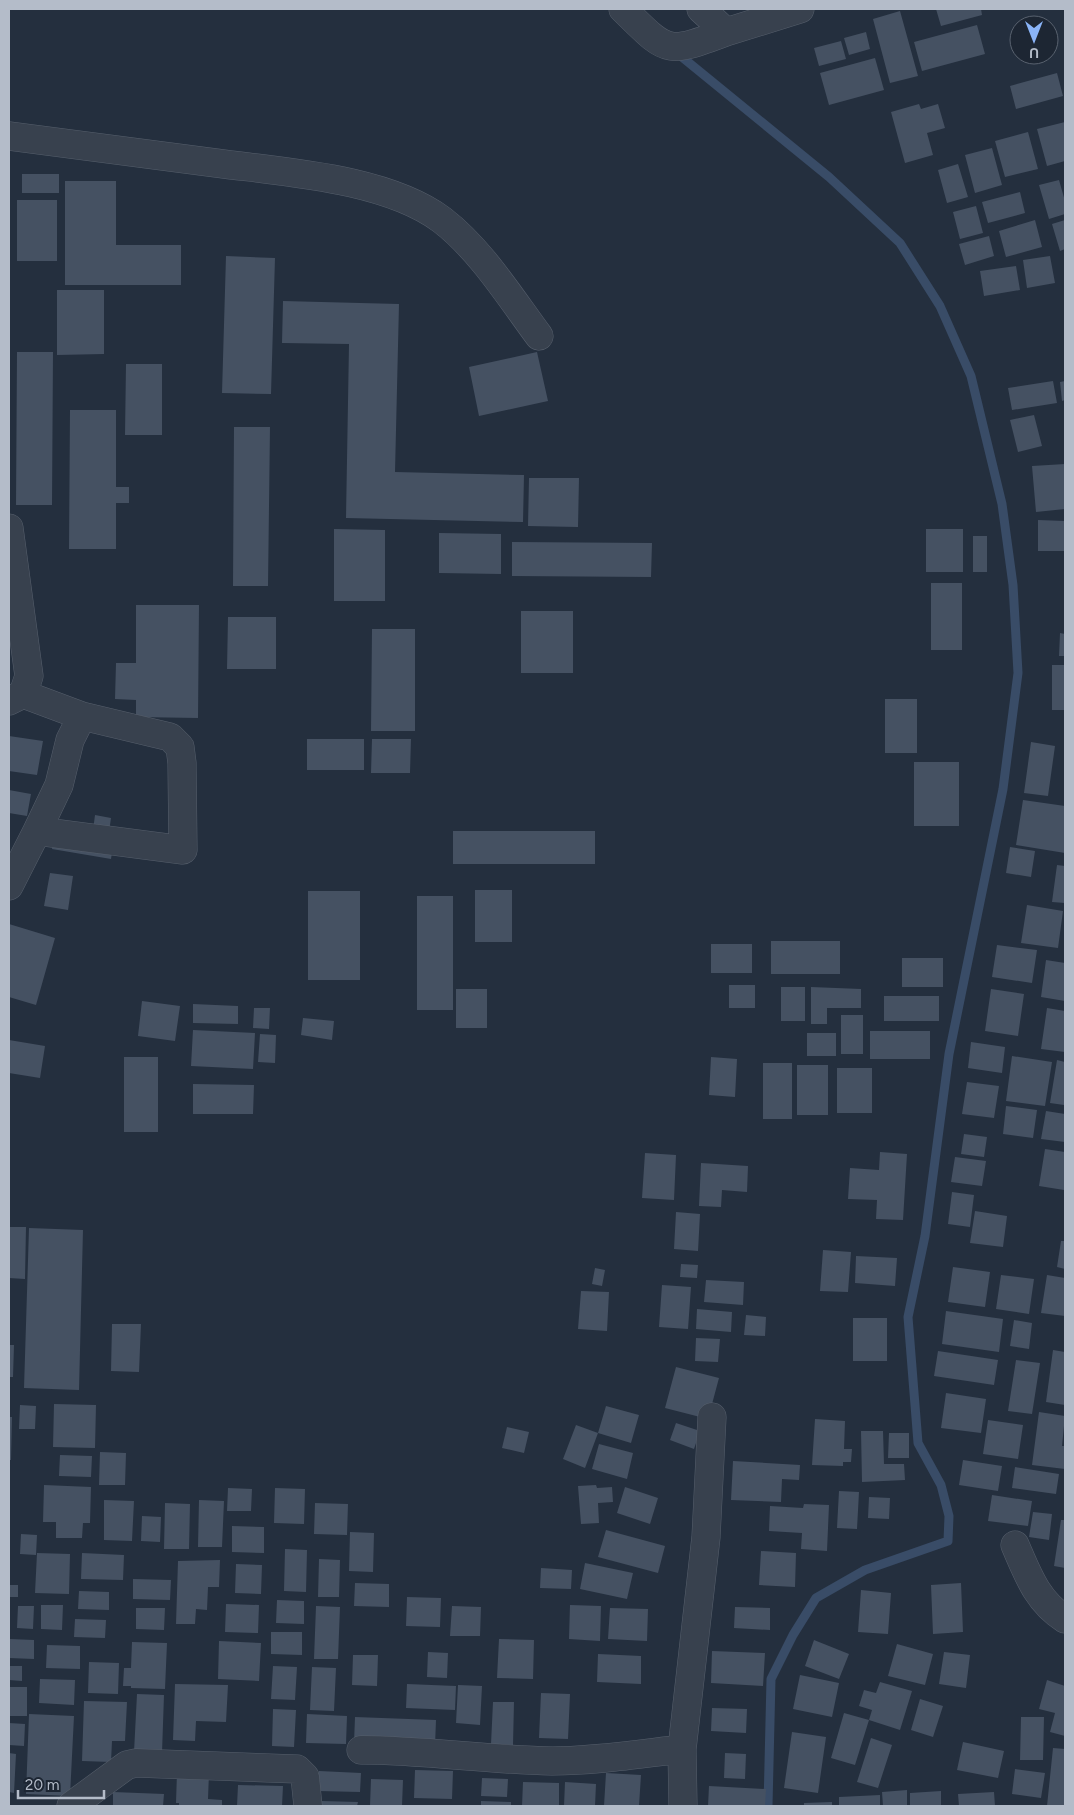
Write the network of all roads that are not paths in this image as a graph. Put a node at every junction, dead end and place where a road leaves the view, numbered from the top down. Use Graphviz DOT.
graph roads {
  1 [pos="623,9"];
  2 [pos="701,9"];
  3 [pos="800,9"];
  4 [pos="720,34"];
  5 [pos="9,136"];
  6 [pos="539,336"];
  7 [pos="9,528"];
  8 [pos="16,697"];
  9 [pos="82,716"];
  10 [pos="37,832"];
  11 [pos="9,886"];
  12 [pos="712,1417"];
  13 [pos="1016,1545"];
  14 [pos="1065,1619"];
  15 [pos="682,1749"];
  16 [pos="360,1750"];
  17 [pos="71,1806"];
  18 [pos="308,1806"];
  19 [pos="683,1806"];
  1 -- 4 [label="street"];
  2 -- 4 [label="street"];
  3 -- 4 [label="street"];
  5 -- 6 [label="street"];
  7 -- 8 [label="street"];
  8 -- 9 [label="street"];
  9 -- 10 [label="street"];
  9 -- 10 [label="street"];
  10 -- 11 [label="street"];
  12 -- 15 [label="street"];
  13 -- 14 [label="street"];
  15 -- 16 [label="street"];
  15 -- 19 [label="street"];
  17 -- 18 [label="street"];
}
